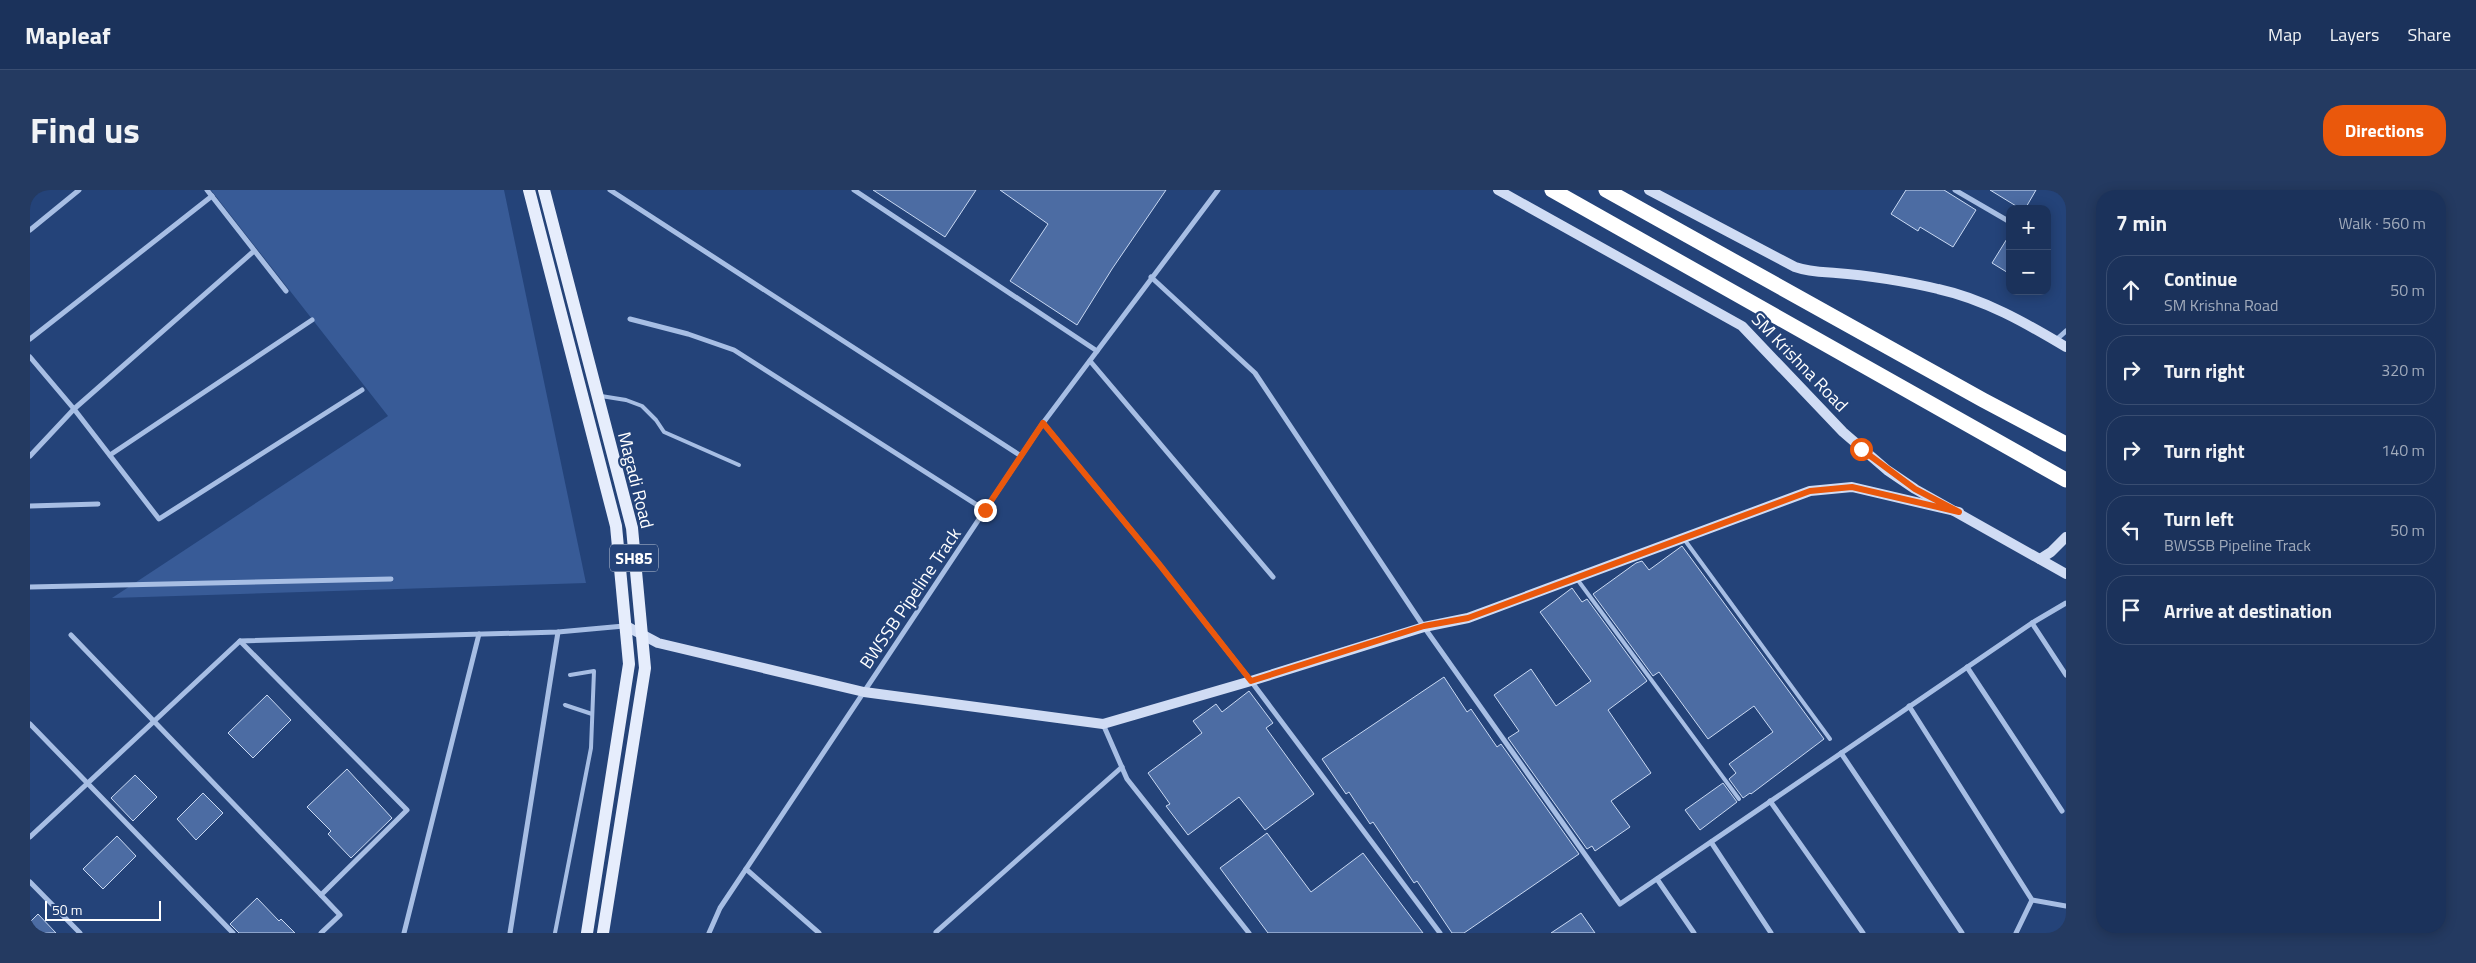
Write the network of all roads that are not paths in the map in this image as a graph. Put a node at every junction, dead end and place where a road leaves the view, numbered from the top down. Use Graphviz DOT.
graph roads {
  1 [pos="79,190"];
  2 [pos="207,190"];
  3 [pos="529,190"];
  4 [pos="544,190"];
  5 [pos="610,190"];
  6 [pos="854,190"];
  7 [pos="1218,190"];
  8 [pos="1498,190"];
  9 [pos="1552,190"];
  10 [pos="1606,190"];
  11 [pos="1649,190"];
  12 [pos="1954,190"];
  13 [pos="212,196"];
  14 [pos="2006,220"];
  15 [pos="30,230"];
  16 [pos="254,251"];
  17 [pos="1151,277"];
  18 [pos="286,291"];
  19 [pos="630,319"];
  20 [pos="312,320"];
  21 [pos="2066,331"];
  22 [pos="30,339"];
  23 [pos="2056,341"];
  24 [pos="2066,347"];
  25 [pos="1097,351"];
  26 [pos="30,357"];
  27 [pos="1090,361"];
  28 [pos="362,390"];
  29 [pos="596,395"];
  30 [pos="74,409"];
  31 [pos="1043,423"];
  32 [pos="2066,444"];
  33 [pos="110,455"];
  34 [pos="30,456"];
  35 [pos="1021,456"];
  36 [pos="739,465"];
  37 [pos="2066,480"];
  38 [pos="98,504"];
  39 [pos="30,506"];
  40 [pos="985,510"];
  41 [pos="1959,512"];
  42 [pos="2066,537"];
  43 [pos="1683,538"];
  44 [pos="2040,559"];
  45 [pos="2066,574"];
  46 [pos="1273,577"];
  47 [pos="391,578"];
  48 [pos="1576,578"];
  49 [pos="30,587"];
  50 [pos="2066,603"];
  51 [pos="2032,623"];
  52 [pos="626,626"];
  53 [pos="1424,626"];
  54 [pos="558,632"];
  55 [pos="641,633"];
  56 [pos="479,634"];
  57 [pos="72,635"];
  58 [pos="240,641"];
  59 [pos="1967,667"];
  60 [pos="570,675"];
  61 [pos="2066,675"];
  62 [pos="1251,681"];
  63 [pos="864,692"];
  64 [pos="565,705"];
  65 [pos="1910,706"];
  66 [pos="592,714"];
  67 [pos="154,721"];
  68 [pos="30,724"];
  69 [pos="1103,724"];
  70 [pos="1830,739"];
  71 [pos="1841,753"];
  72 [pos="1122,767"];
  73 [pos="88,783"];
  74 [pos="1739,799"];
  75 [pos="1770,801"];
  76 [pos="2062,811"];
  77 [pos="30,837"];
  78 [pos="1711,842"];
  79 [pos="746,869"];
  80 [pos="1657,878"];
  81 [pos="30,882"];
  82 [pos="321,895"];
  83 [pos="2032,900"];
  84 [pos="2066,906"];
  85 [pos="711,932"];
  86 [pos="936,932"];
  87 [pos="80,933"];
  88 [pos="233,933"];
  89 [pos="321,933"];
  90 [pos="404,933"];
  91 [pos="510,933"];
  92 [pos="555,933"];
  93 [pos="587,933"];
  94 [pos="603,933"];
  95 [pos="819,933"];
  96 [pos="1249,933"];
  97 [pos="1440,933"];
  98 [pos="1694,933"];
  99 [pos="1771,933"];
  100 [pos="1863,933"];
  101 [pos="1962,933"];
  102 [pos="2016,933"];
  1 -- 15 [label="street"];
  2 -- 13 [label="street"];
  3 -- 52 [label="main road, Magadi Road / SH85"];
  4 -- 29 [label="main road, Magadi Road / SH85"];
  5 -- 35 [label="street"];
  6 -- 25 [label="street"];
  7 -- 17 [label="street, BWSSB Pipeline Track"];
  8 -- 41 [label="street, SM Krishna Road"];
  9 -- 37 [label="highway, SM Krishna Road"];
  10 -- 32 [label="highway"];
  11 -- 23 [label="street"];
  12 -- 14 [label="street"];
  13 -- 16 [label="street"];
  13 -- 22 [label="street"];
  16 -- 18 [label="street"];
  16 -- 30 [label="street"];
  17 -- 25 [label="street, BWSSB Pipeline Track"];
  17 -- 53 [label="street"];
  19 -- 40 [label="street"];
  20 -- 33 [label="street"];
  21 -- 23 [label="street"];
  23 -- 24 [label="street"];
  25 -- 27 [label="street, BWSSB Pipeline Track"];
  26 -- 30 [label="street"];
  27 -- 31 [label="street, BWSSB Pipeline Track"];
  27 -- 46 [label="street"];
  28 -- 33 [label="street"];
  29 -- 36 [label="lane"];
  29 -- 55 [label="main road, Magadi Road / SH85"];
  30 -- 33 [label="street"];
  30 -- 34 [label="street"];
  31 -- 35 [label="street, BWSSB Pipeline Track"];
  31 -- 62 [label="street"];
  35 -- 40 [label="street, BWSSB Pipeline Track"];
  38 -- 39 [label="street"];
  40 -- 63 [label="street, BWSSB Pipeline Track"];
  41 -- 43 [label="street"];
  41 -- 44 [label="street, SM Krishna Road"];
  42 -- 44 [label="street"];
  43 -- 48 [label="street"];
  43 -- 70 [label="lane"];
  44 -- 45 [label="street, SM Krishna Road"];
  47 -- 49 [label="street"];
  48 -- 53 [label="street"];
  48 -- 74 [label="lane"];
  50 -- 51 [label="street"];
  51 -- 59 [label="street"];
  51 -- 61 [label="street"];
  52 -- 54 [label="street"];
  52 -- 55 [label="street"];
  52 -- 93 [label="main road, Magadi Road / SH85"];
  53 -- 62 [label="street"];
  53 -- 80 [label="street"];
  54 -- 56 [label="street"];
  54 -- 91 [label="street"];
  55 -- 63 [label="street"];
  55 -- 94 [label="main road, Magadi Road / SH85"];
  56 -- 58 [label="street"];
  56 -- 90 [label="street"];
  57 -- 67 [label="street"];
  58 -- 67 [label="street"];
  58 -- 82 [label="street"];
  59 -- 65 [label="street"];
  59 -- 76 [label="street"];
  60 -- 66 [label="lane"];
  62 -- 69 [label="street"];
  62 -- 97 [label="street"];
  63 -- 69 [label="street"];
  63 -- 79 [label="street, BWSSB Pipeline Track"];
  64 -- 66 [label="lane"];
  65 -- 71 [label="street"];
  65 -- 83 [label="street"];
  66 -- 92 [label="lane"];
  67 -- 73 [label="street"];
  67 -- 82 [label="street"];
  68 -- 73 [label="street"];
  69 -- 72 [label="street"];
  71 -- 75 [label="street"];
  71 -- 101 [label="street"];
  72 -- 86 [label="street"];
  72 -- 96 [label="street"];
  73 -- 77 [label="street"];
  73 -- 88 [label="street"];
  75 -- 78 [label="street"];
  75 -- 100 [label="street"];
  78 -- 80 [label="street"];
  78 -- 99 [label="street"];
  79 -- 85 [label="street, BWSSB Pipeline Track"];
  79 -- 95 [label="street"];
  80 -- 98 [label="street"];
  81 -- 87 [label="street"];
  82 -- 89 [label="street"];
  83 -- 84 [label="street"];
  83 -- 102 [label="street"];
}
